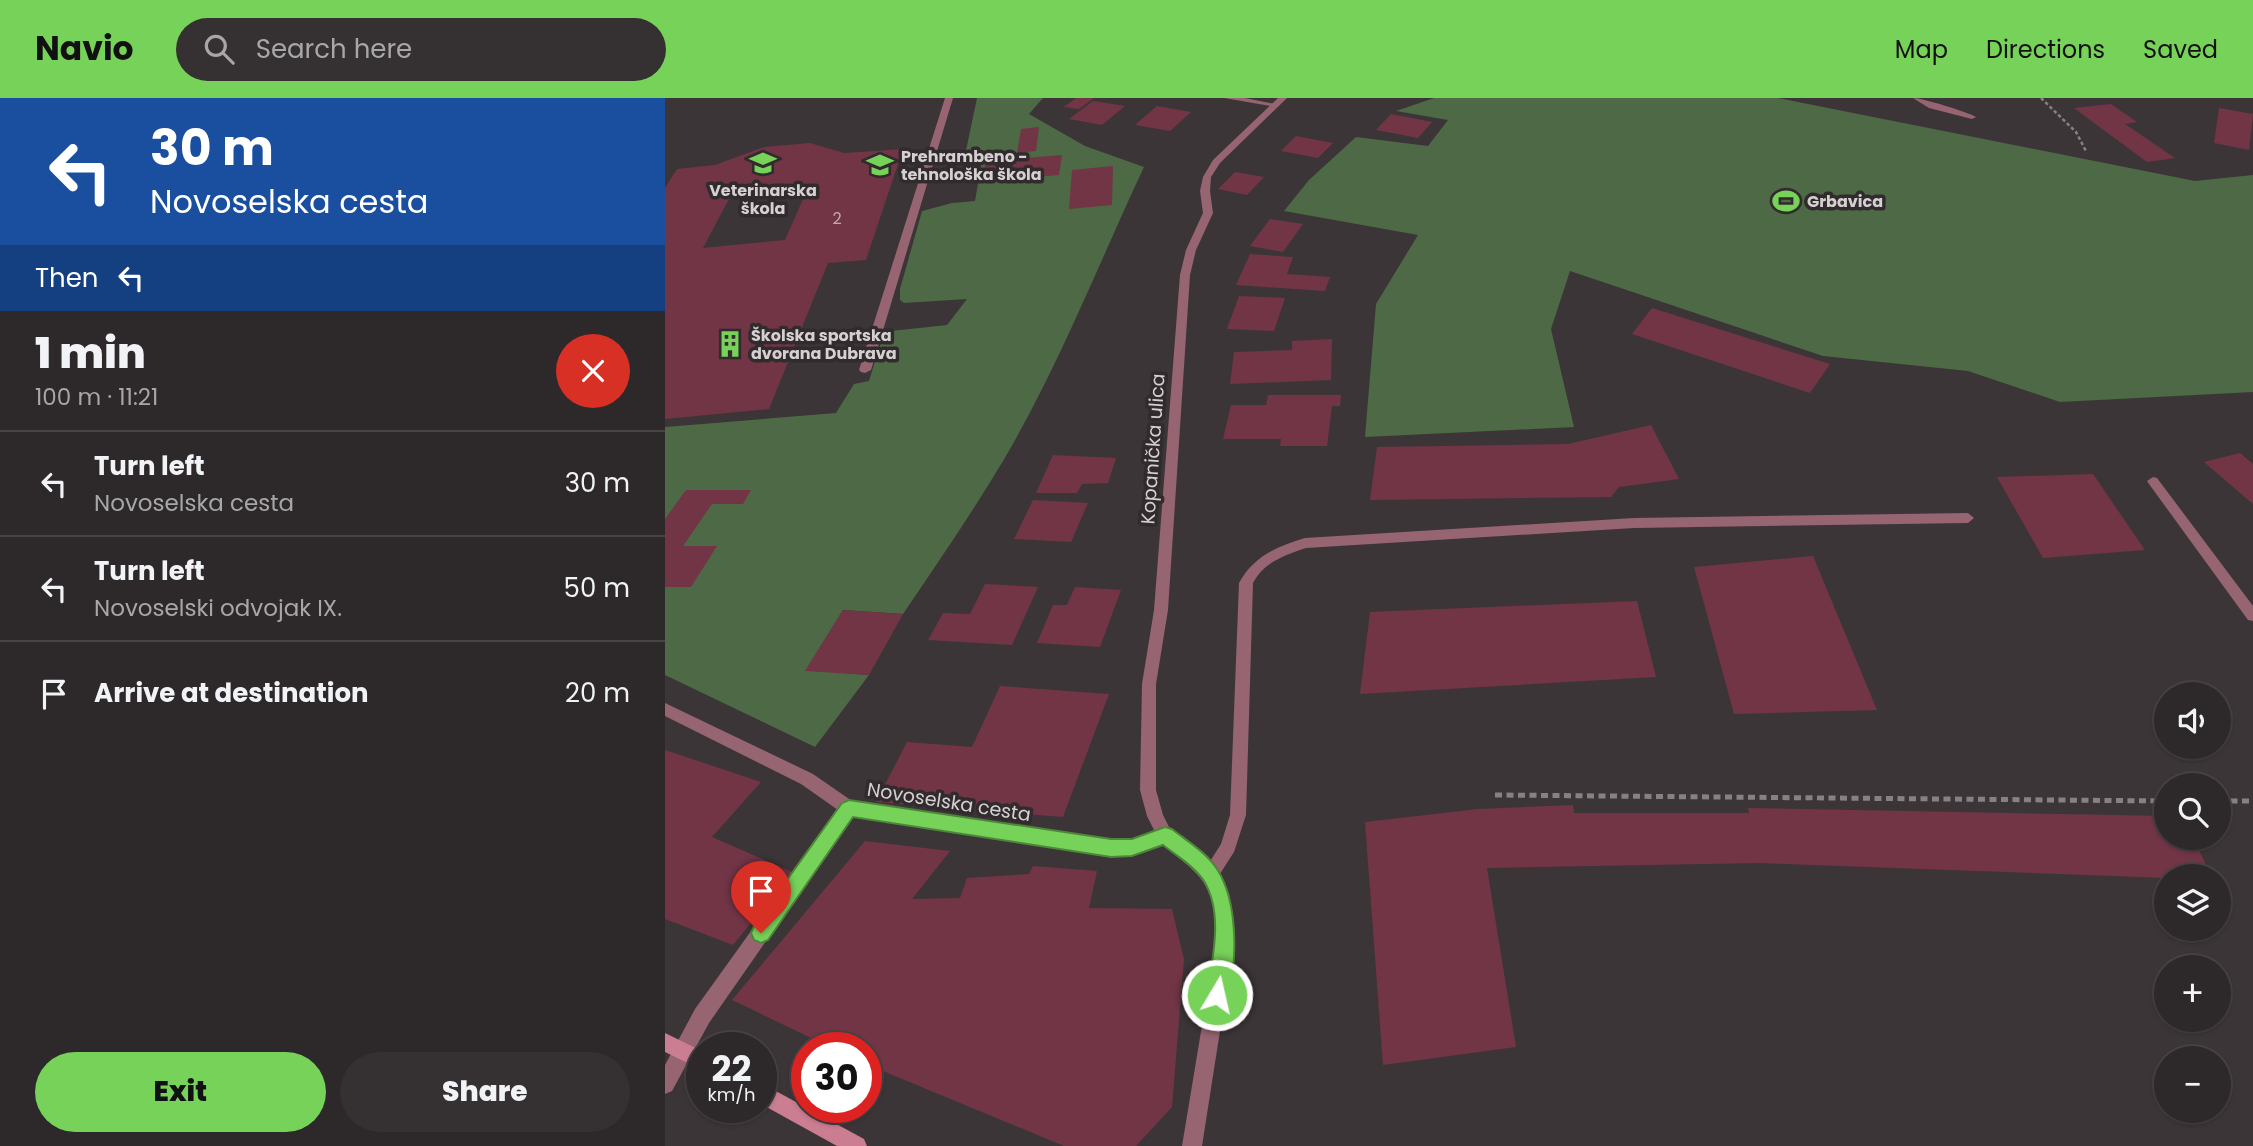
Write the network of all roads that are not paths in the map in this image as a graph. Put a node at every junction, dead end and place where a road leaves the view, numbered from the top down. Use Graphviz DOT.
graph roads {
  1 [pos="949,98"];
  2 [pos="1228,98"];
  3 [pos="1917,98"];
  4 [pos="1280,102"];
  5 [pos="1972,117"];
  6 [pos="865,370"];
  7 [pos="2153,481"];
  8 [pos="1968,518"];
  9 [pos="2250,609"];
  10 [pos="665,709"];
  11 [pos="849,808"];
  12 [pos="1165,835"];
  13 [pos="1210,874"];
  14 [pos="674,1046"];
  15 [pos="665,1084"];
  16 [pos="777,1102"];
  17 [pos="857,1146"];
  18 [pos="1192,1146"];
  1 -- 6 [label="street"];
  2 -- 4 [label="street"];
  3 -- 5 [label="street"];
  4 -- 12 [label="street, Kopanička ulica"];
  7 -- 9 [label="street"];
  8 -- 13 [label="street"];
  10 -- 11 [label="street, Novoselska cesta"];
  11 -- 12 [label="street, Novoselska cesta"];
  11 -- 14 [label="street"];
  12 -- 13 [label="street"];
  13 -- 18 [label="street"];
  14 -- 15 [label="street"];
  16 -- 17 [label="street"];
}
